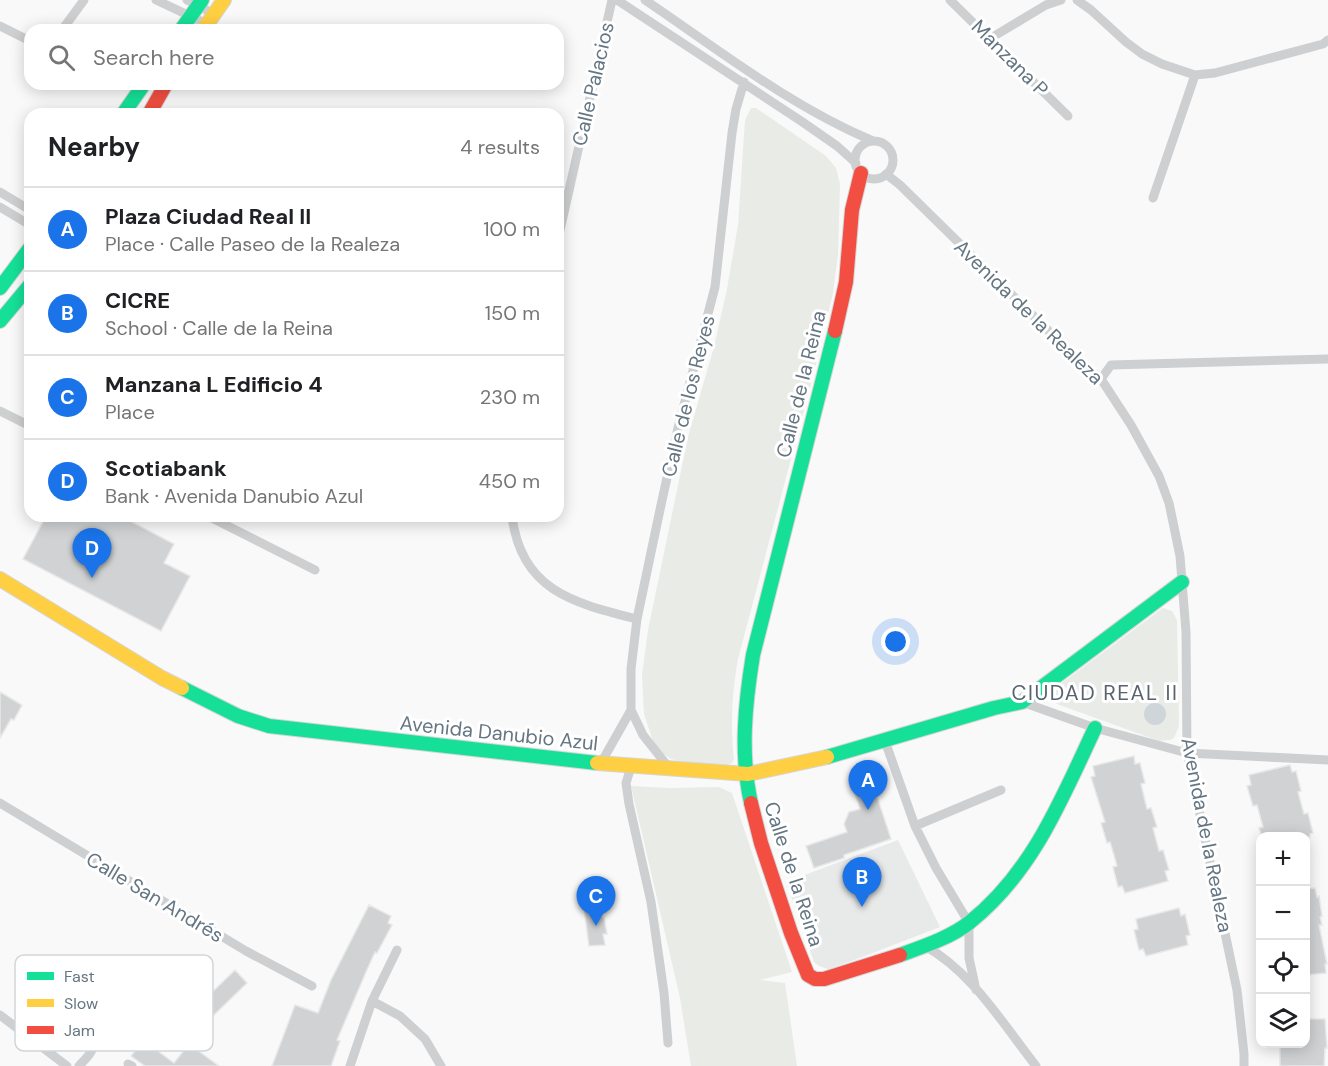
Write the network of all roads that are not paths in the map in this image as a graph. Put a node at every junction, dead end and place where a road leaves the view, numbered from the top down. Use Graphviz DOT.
graph roads {
  1 [pos="84,0"];
  2 [pos="156,0"];
  3 [pos="224,0"];
  4 [pos="612,0"];
  5 [pos="617,0"];
  6 [pos="645,0"];
  7 [pos="951,0"];
  8 [pos="1061,0"];
  9 [pos="1077,0"];
  10 [pos="194,6"];
  11 [pos="208,23"];
  12 [pos="67,24"];
  13 [pos="184,24"];
  14 [pos="0,26"];
  15 [pos="24,38"];
  16 [pos="991,38"];
  17 [pos="1328,40"];
  18 [pos="1195,75"];
  19 [pos="744,82"];
  20 [pos="140,90"];
  21 [pos="163,90"];
  22 [pos="127,108"];
  23 [pos="152,108"];
  24 [pos="1068,116"];
  25 [pos="873,141"];
  26 [pos="858,168"];
  27 [pos="886,174"];
  28 [pos="0,192"];
  29 [pos="1153,198"];
  30 [pos="24,206"];
  31 [pos="0,207"];
  32 [pos="564,212"];
  33 [pos="24,221"];
  34 [pos="24,256"];
  35 [pos="0,288"];
  36 [pos="24,292"];
  37 [pos="0,321"];
  38 [pos="1328,359"];
  39 [pos="1101,379"];
  40 [pos="0,411"];
  41 [pos="24,423"];
  42 [pos="220,522"];
  43 [pos="513,522"];
  44 [pos="315,570"];
  45 [pos="0,579"];
  46 [pos="1182,582"];
  47 [pos="637,619"];
  48 [pos="1022,702"];
  49 [pos="631,710"];
  50 [pos="1095,728"];
  51 [pos="885,741"];
  52 [pos="1187,753"];
  53 [pos="1328,760"];
  54 [pos="601,763"];
  55 [pos="630,767"];
  56 [pos="670,769"];
  57 [pos="748,774"];
  58 [pos="1001,790"];
  59 [pos="0,803"];
  60 [pos="915,826"];
  61 [pos="969,923"];
  62 [pos="925,946"];
  63 [pos="397,950"];
  64 [pos="312,986"];
  65 [pos="976,990"];
  66 [pos="372,1001"];
  67 [pos="0,1015"];
  68 [pos="15,1026"];
  69 [pos="668,1043"];
  70 [pos="47,1051"];
  71 [pos="91,1051"];
  72 [pos="67,1066"];
  73 [pos="79,1066"];
  74 [pos="350,1066"];
  75 [pos="441,1066"];
  76 [pos="1035,1066"];
  77 [pos="1244,1066"];
  1 -- 12 [label="street"];
  2 -- 10 [label="street"];
  3 -- 11 [label="street"];
  4 -- 32 [label="street, Calle Palacios"];
  5 -- 19 [label="street"];
  6 -- 25 [label="street"];
  7 -- 16 [label="street, Manzana P"];
  8 -- 16 [label="street"];
  9 -- 18 [label="street"];
  10 -- 11 [label="street"];
  10 -- 13 [label="street"];
  14 -- 15 [label="street"];
  16 -- 24 [label="street, Manzana P"];
  17 -- 18 [label="street"];
  18 -- 29 [label="street"];
  19 -- 26 [label="street"];
  19 -- 47 [label="street, Calle de los Reyes"];
  20 -- 22 [label="street"];
  21 -- 23 [label="street"];
  25 -- 26 [label="street"];
  25 -- 27 [label="street"];
  26 -- 27 [label="street"];
  26 -- 57 [label="street, Calle de la Reina"];
  27 -- 39 [label="street, Avenida de la Realeza"];
  28 -- 30 [label="street"];
  31 -- 33 [label="street"];
  34 -- 35 [label="street"];
  36 -- 37 [label="street"];
  38 -- 39 [label="street"];
  39 -- 46 [label="street, Avenida de la Realeza"];
  40 -- 41 [label="street"];
  42 -- 44 [label="street"];
  43 -- 47 [label="street"];
  45 -- 54 [label="street, Avenida Danubio Azul"];
  46 -- 48 [label="street, Avenida Danubio Azul"];
  46 -- 52 [label="street, Avenida de la Realeza"];
  47 -- 49 [label="street, Calle de los Reyes"];
  48 -- 50 [label="street"];
  48 -- 51 [label="street, Avenida Danubio Azul"];
  49 -- 54 [label="street, Calle de los Reyes"];
  49 -- 56 [label="street, Calle de los Reyes"];
  50 -- 52 [label="street"];
  50 -- 61 [label="street, Calle de la Reina"];
  51 -- 57 [label="street, Avenida Danubio Azul"];
  51 -- 60 [label="street"];
  52 -- 53 [label="street"];
  52 -- 77 [label="street, Avenida de la Realeza"];
  54 -- 55 [label="street, Avenida Danubio Azul"];
  55 -- 56 [label="street, Avenida Danubio Azul"];
  55 -- 69 [label="street"];
  56 -- 57 [label="street, Avenida Danubio Azul"];
  57 -- 62 [label="street, Calle de la Reina"];
  58 -- 60 [label="street"];
  59 -- 64 [label="street, Calle San Andrés"];
  60 -- 61 [label="street"];
  61 -- 62 [label="street, Calle de la Reina"];
  61 -- 65 [label="street"];
  62 -- 65 [label="street"];
  63 -- 66 [label="street"];
  65 -- 76 [label="street"];
  66 -- 74 [label="street"];
  66 -- 75 [label="street"];
  67 -- 68 [label="street"];
  70 -- 72 [label="street"];
  71 -- 73 [label="street"];
}
